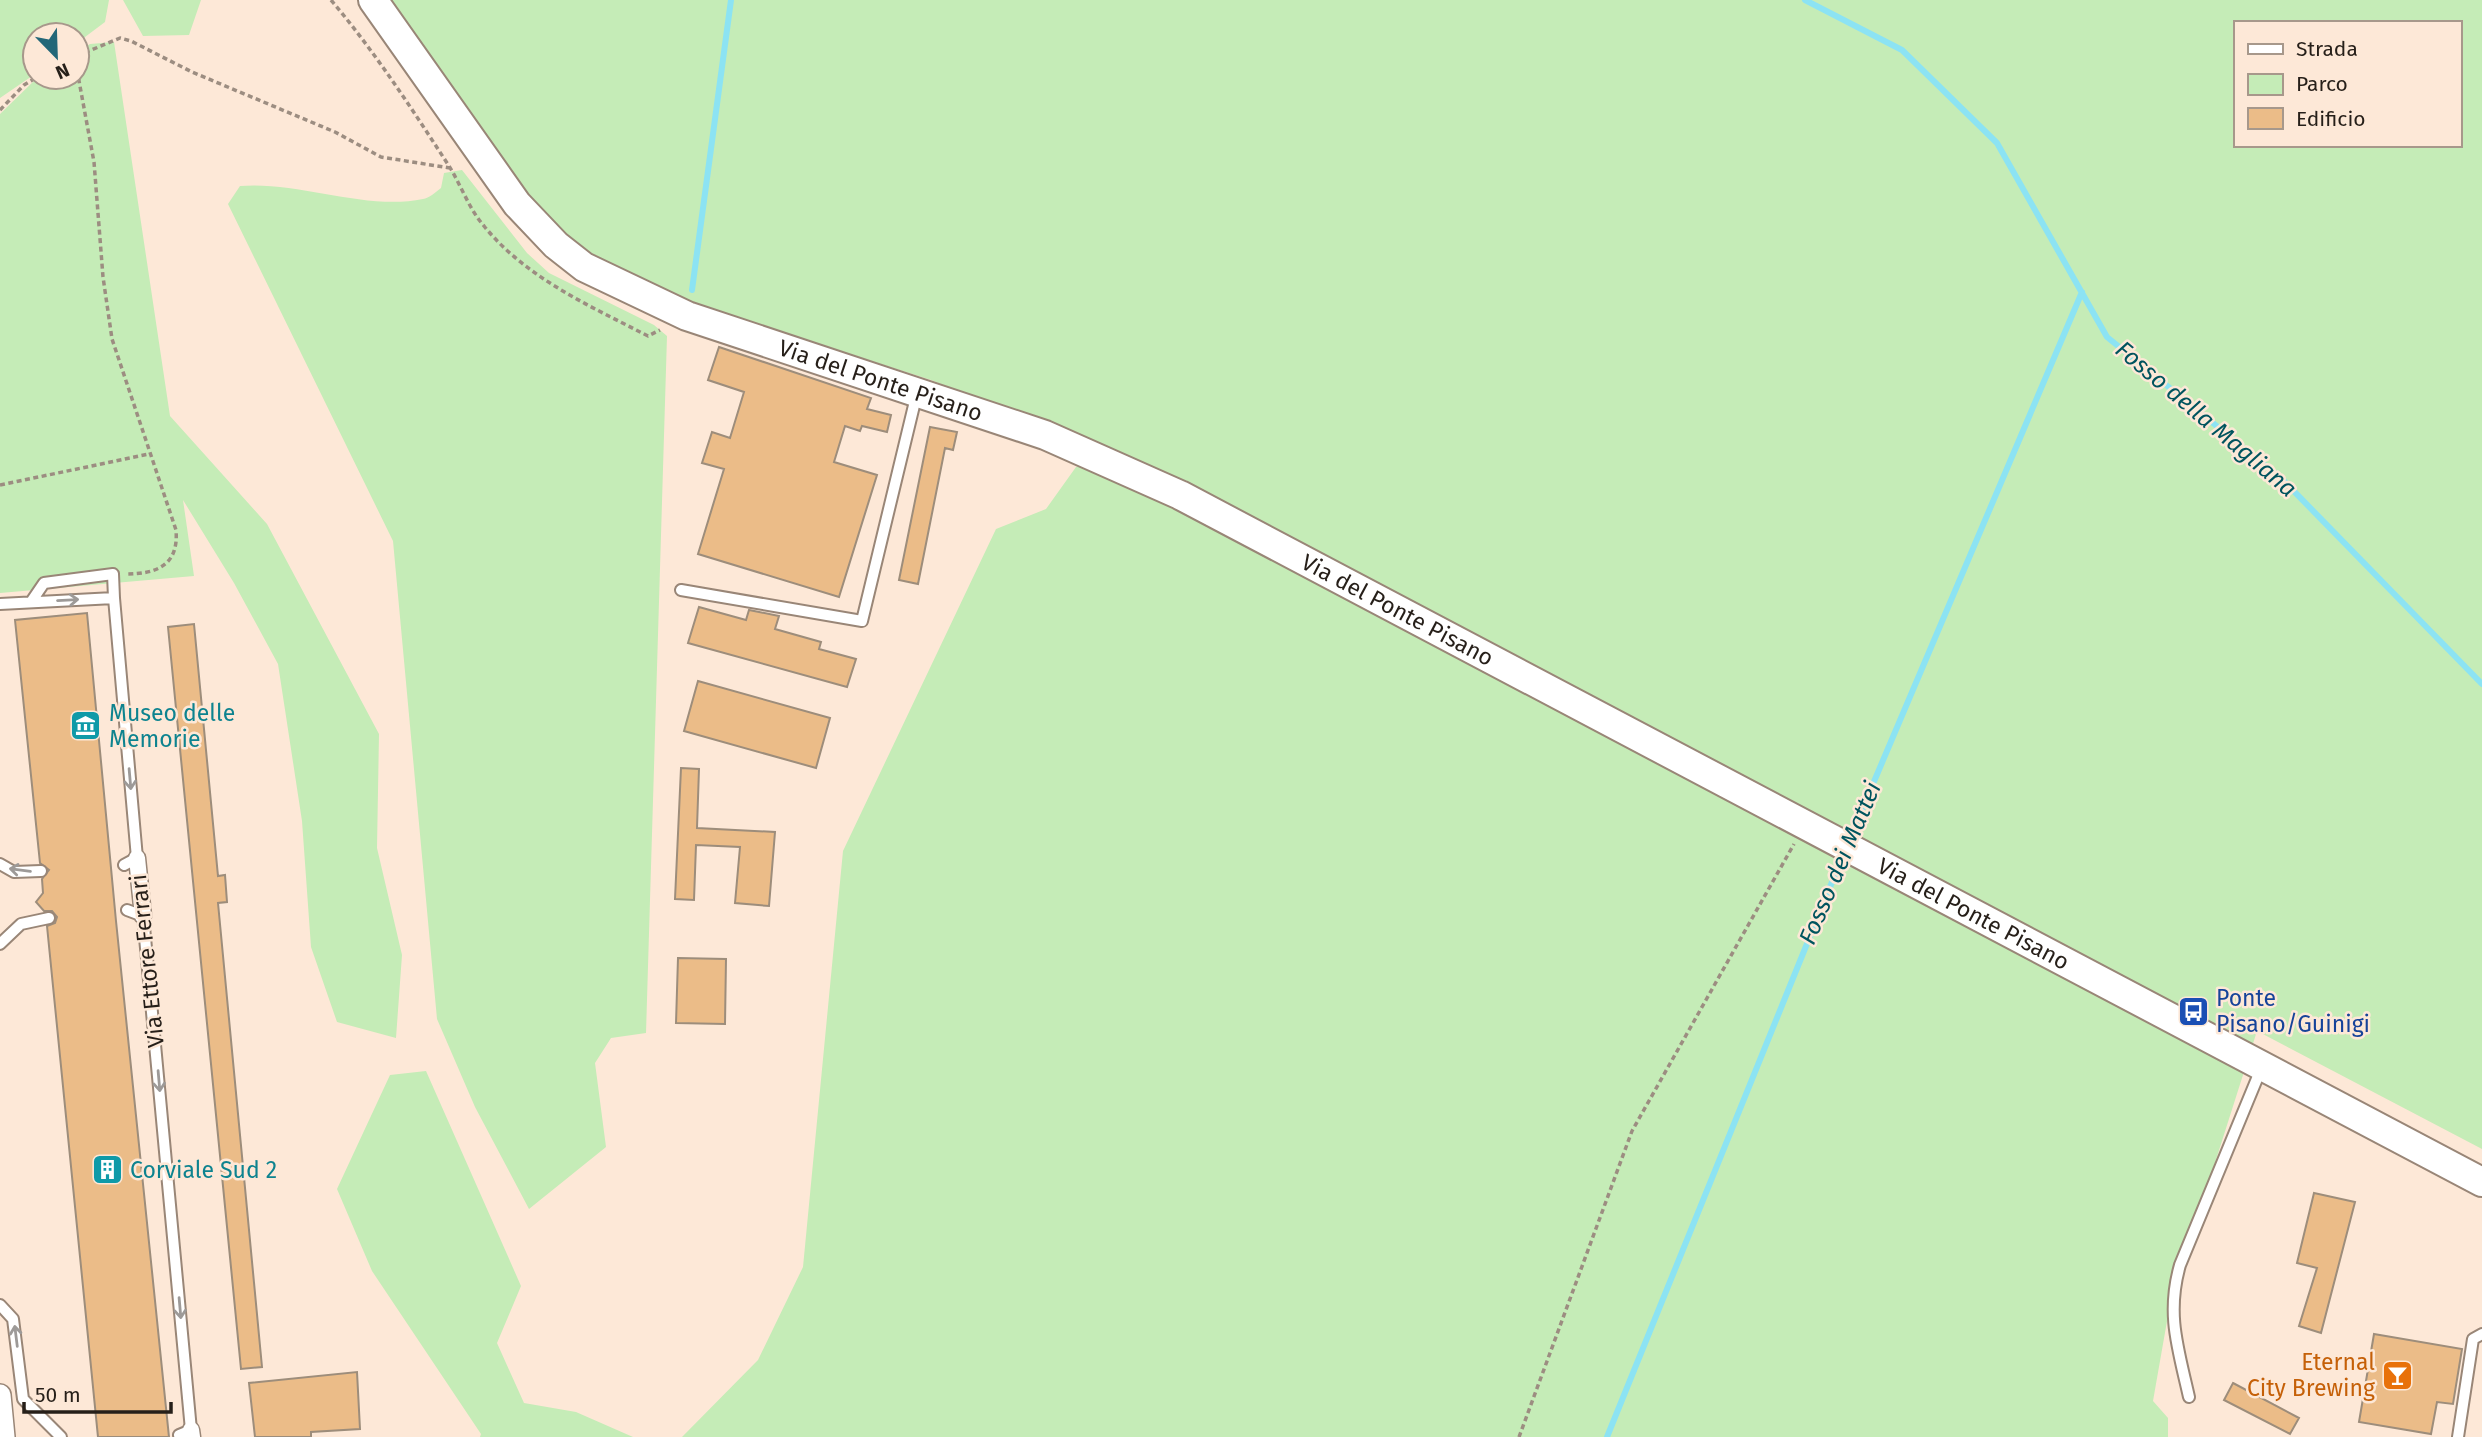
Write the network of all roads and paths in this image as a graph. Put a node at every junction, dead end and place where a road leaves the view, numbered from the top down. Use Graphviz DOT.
graph roads {
  1 [pos="331,0"];
  2 [pos="373,0"];
  3 [pos="91,50"];
  4 [pos="21,88"];
  5 [pos="81,91"];
  6 [pos="0,110"];
  7 [pos="917,390"];
  8 [pos="150,454"];
  9 [pos="0,485"];
  10 [pos="113,574"];
  11 [pos="681,590"];
  12 [pos="114,598"];
  13 [pos="31,602"];
  14 [pos="0,604"];
  15 [pos="1810,827"];
  16 [pos="130,862"];
  17 [pos="0,864"];
  18 [pos="41,871"];
  19 [pos="127,910"];
  20 [pos="143,916"];
  21 [pos="49,918"];
  22 [pos="0,944"];
  23 [pos="2262,1066"];
  24 [pos="2482,1182"];
  25 [pos="0,1306"];
  26 [pos="2482,1334"];
  27 [pos="2189,1397"];
  28 [pos="187,1434"];
  29 [pos="61,1437"];
  30 [pos="1519,1437"];
  31 [pos="2458,1437"];
  1 -- 3 [label="path"];
  2 -- 7 [label="street, Via del Ponte Pisano"];
  4 -- 6 [label="path"];
  5 -- 8 [label="path"];
  7 -- 11 [label="lane"];
  7 -- 15 [label="street, Via del Ponte Pisano"];
  8 -- 9 [label="path"];
  8 -- 10 [label="path"];
  10 -- 12 [label="lane, Via Ettore Ferrari"];
  10 -- 13 [label="lane"];
  13 -- 12 [label="lane, one-way"];
  12 -- 16 [label="lane, Via Ettore Ferrari, one-way"];
  13 -- 14 [label="lane"];
  15 -- 23 [label="street, Via del Ponte Pisano"];
  15 -- 30 [label="path"];
  16 -- 20 [label="street, Via Ettore Ferrari"];
  18 -- 17 [label="lane, one-way"];
  19 -- 20 [label="lane"];
  20 -- 28 [label="lane, Via Ettore Ferrari, one-way"];
  21 -- 22 [label="lane"];
  23 -- 24 [label="street, Via del Ponte Pisano"];
  23 -- 27 [label="lane"];
  29 -- 25 [label="lane, one-way"];
  26 -- 31 [label="lane"];
}
